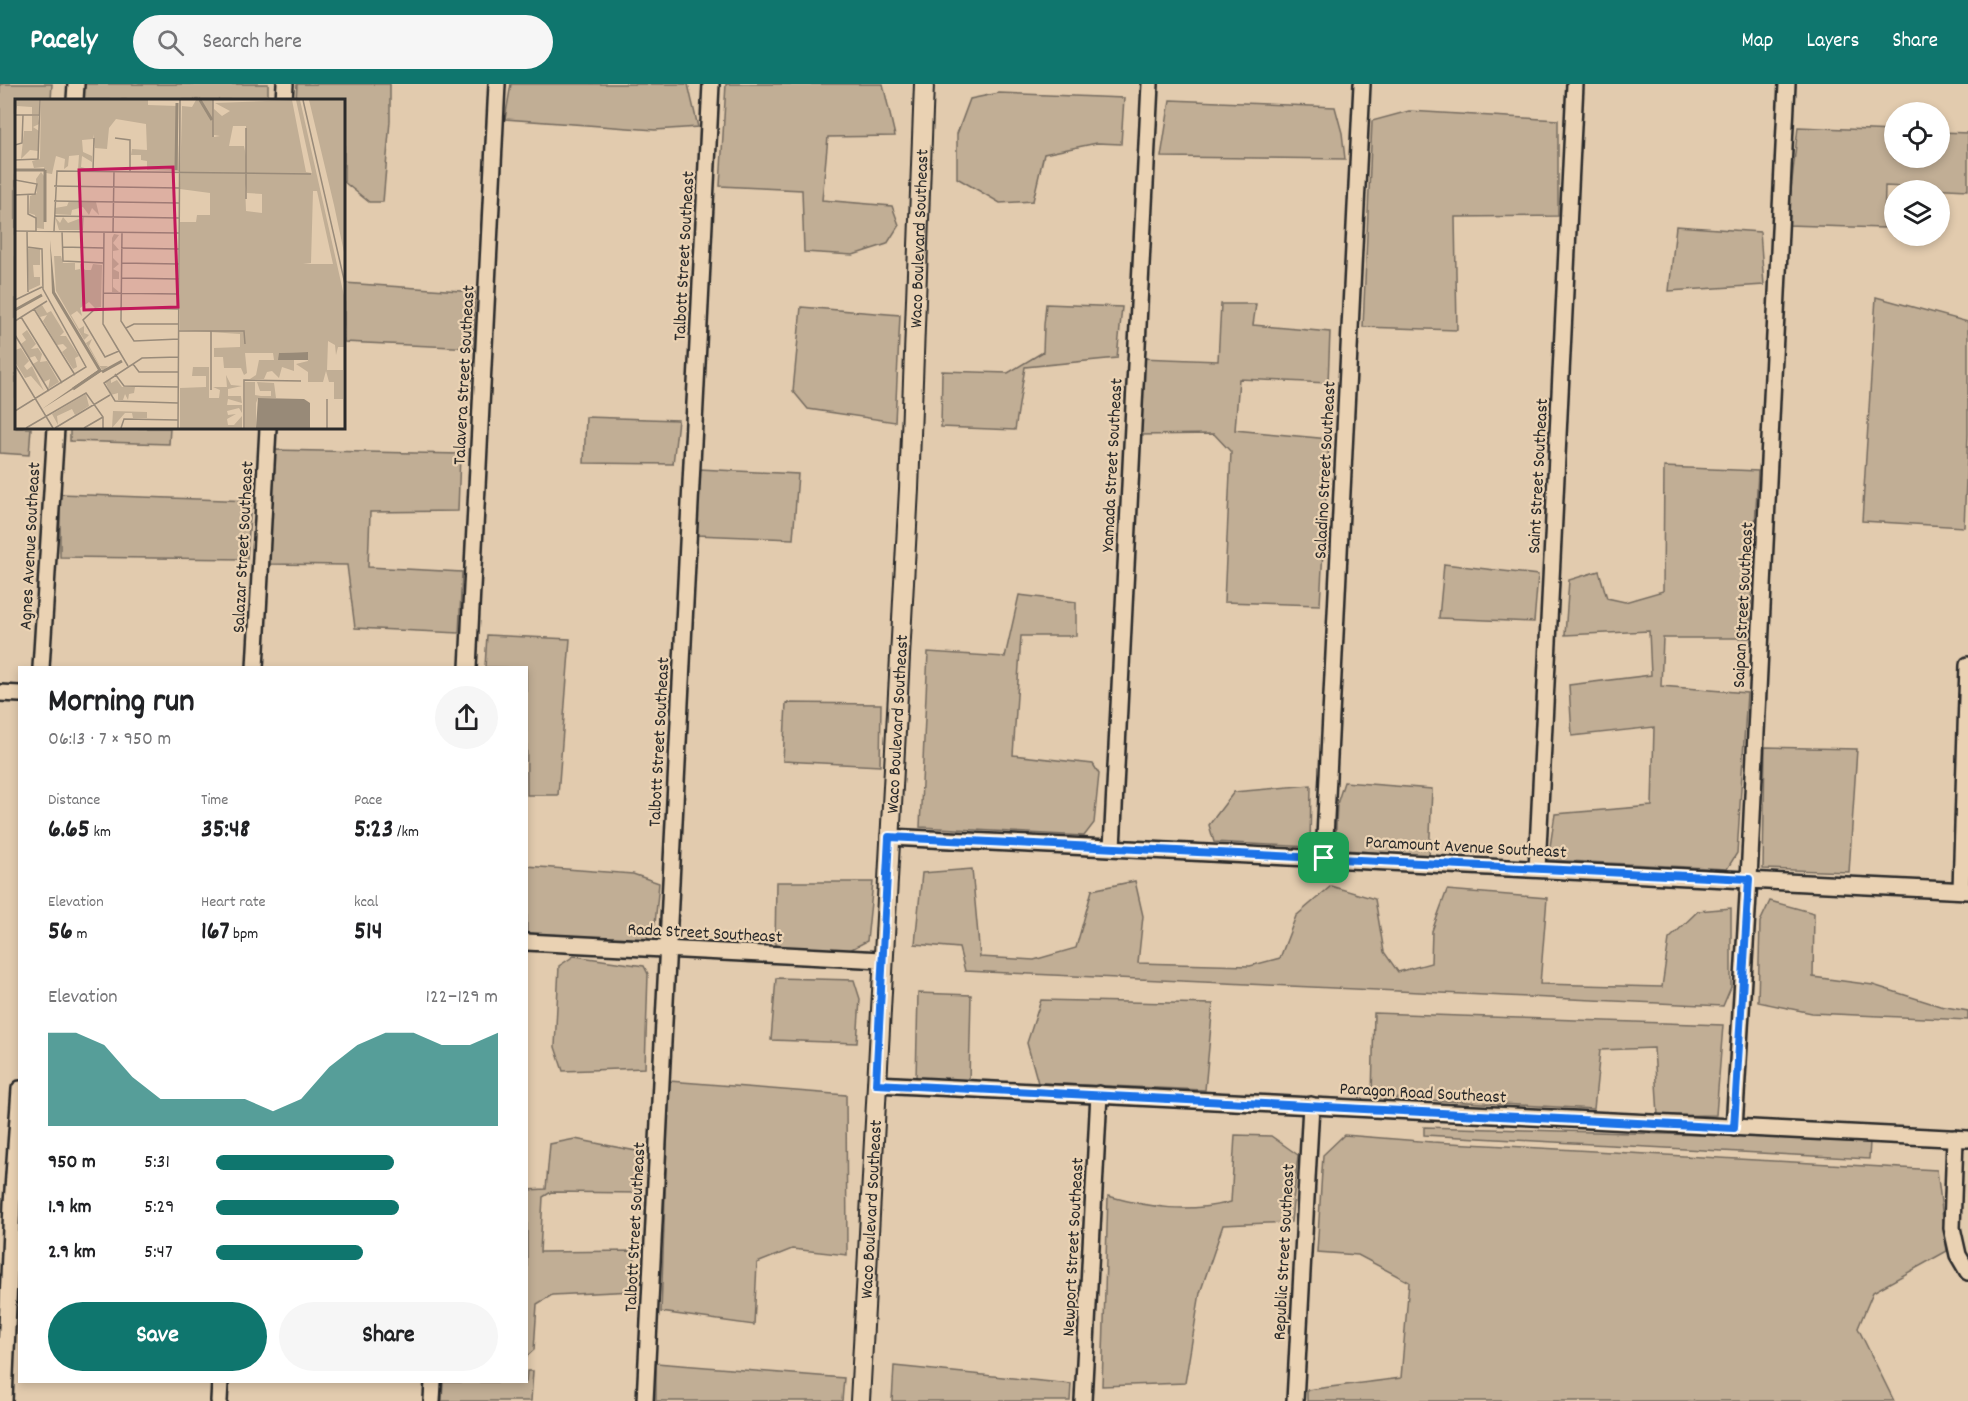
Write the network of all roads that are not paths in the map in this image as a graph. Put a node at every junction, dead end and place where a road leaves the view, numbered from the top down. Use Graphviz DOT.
graph roads {
  1 [pos="76,84"];
  2 [pos="285,84"];
  3 [pos="497,84"];
  4 [pos="711,84"];
  5 [pos="924,84"];
  6 [pos="1150,84"];
  7 [pos="1362,84"];
  8 [pos="1575,84"];
  9 [pos="1787,84"];
  10 [pos="75,99"];
  11 [pos="284,99"];
  12 [pos="56,429"];
  13 [pos="268,429"];
  14 [pos="1968,665"];
  15 [pos="41,666"];
  16 [pos="255,666"];
  17 [pos="468,666"];
  18 [pos="0,693"];
  19 [pos="18,694"];
  20 [pos="889,837"];
  21 [pos="1112,848"];
  22 [pos="1324,858"];
  23 [pos="1537,869"];
  24 [pos="1749,879"];
  25 [pos="1965,890"];
  26 [pos="528,942"];
  27 [pos="668,949"];
  28 [pos="882,960"];
  29 [pos="876,1084"];
  30 [pos="1099,1094"];
  31 [pos="18,1105"];
  32 [pos="1311,1105"];
  33 [pos="1734,1128"];
  34 [pos="1962,1139"];
  35 [pos="6,1204"];
  36 [pos="1968,1272"];
  37 [pos="220,1383"];
  38 [pos="433,1383"];
  39 [pos="4,1401"];
  40 [pos="219,1401"];
  41 [pos="432,1401"];
  42 [pos="645,1401"];
  43 [pos="860,1401"];
  44 [pos="1083,1401"];
  45 [pos="1295,1401"];
  1 -- 10 [label="street"];
  2 -- 11 [label="street"];
  3 -- 17 [label="street, Talavera Street Southeast"];
  4 -- 27 [label="street, Talbott Street Southeast"];
  5 -- 20 [label="street, Waco Boulevard Southeast"];
  6 -- 21 [label="street, Yamada Street Southeast"];
  7 -- 22 [label="street, Saladino Street Southeast"];
  8 -- 23 [label="street, Saint Street Southeast"];
  9 -- 24 [label="street, Saipan Street Southeast"];
  12 -- 15 [label="street, Agnes Avenue Southeast"];
  13 -- 16 [label="street, Salazar Street Southeast"];
  14 -- 25 [label="street"];
  18 -- 19 [label="street"];
  20 -- 21 [label="street, Paramount Avenue Southeast"];
  20 -- 28 [label="street, Waco Boulevard Southeast"];
  21 -- 22 [label="street, Paramount Avenue Southeast"];
  22 -- 23 [label="street, Paramount Avenue Southeast"];
  23 -- 24 [label="street, Paramount Avenue Southeast"];
  24 -- 25 [label="street, Paramount Avenue Southeast"];
  24 -- 33 [label="street, Saipan Street Southeast"];
  26 -- 27 [label="street, Rada Street Southeast"];
  27 -- 28 [label="street, Rada Street Southeast"];
  27 -- 42 [label="street, Talbott Street Southeast"];
  28 -- 29 [label="street, Waco Boulevard Southeast"];
  29 -- 30 [label="street, Paragon Road Southeast"];
  29 -- 43 [label="street, Waco Boulevard Southeast"];
  30 -- 32 [label="street, Paragon Road Southeast"];
  30 -- 44 [label="street, Newport Street Southeast"];
  31 -- 35 [label="street"];
  32 -- 33 [label="street, Paragon Road Southeast"];
  32 -- 45 [label="street, Republic Street Southeast"];
  33 -- 34 [label="street, Paragon Road Southeast"];
  34 -- 36 [label="street"];
  35 -- 39 [label="street"];
  37 -- 40 [label="street"];
  38 -- 41 [label="street"];
}
